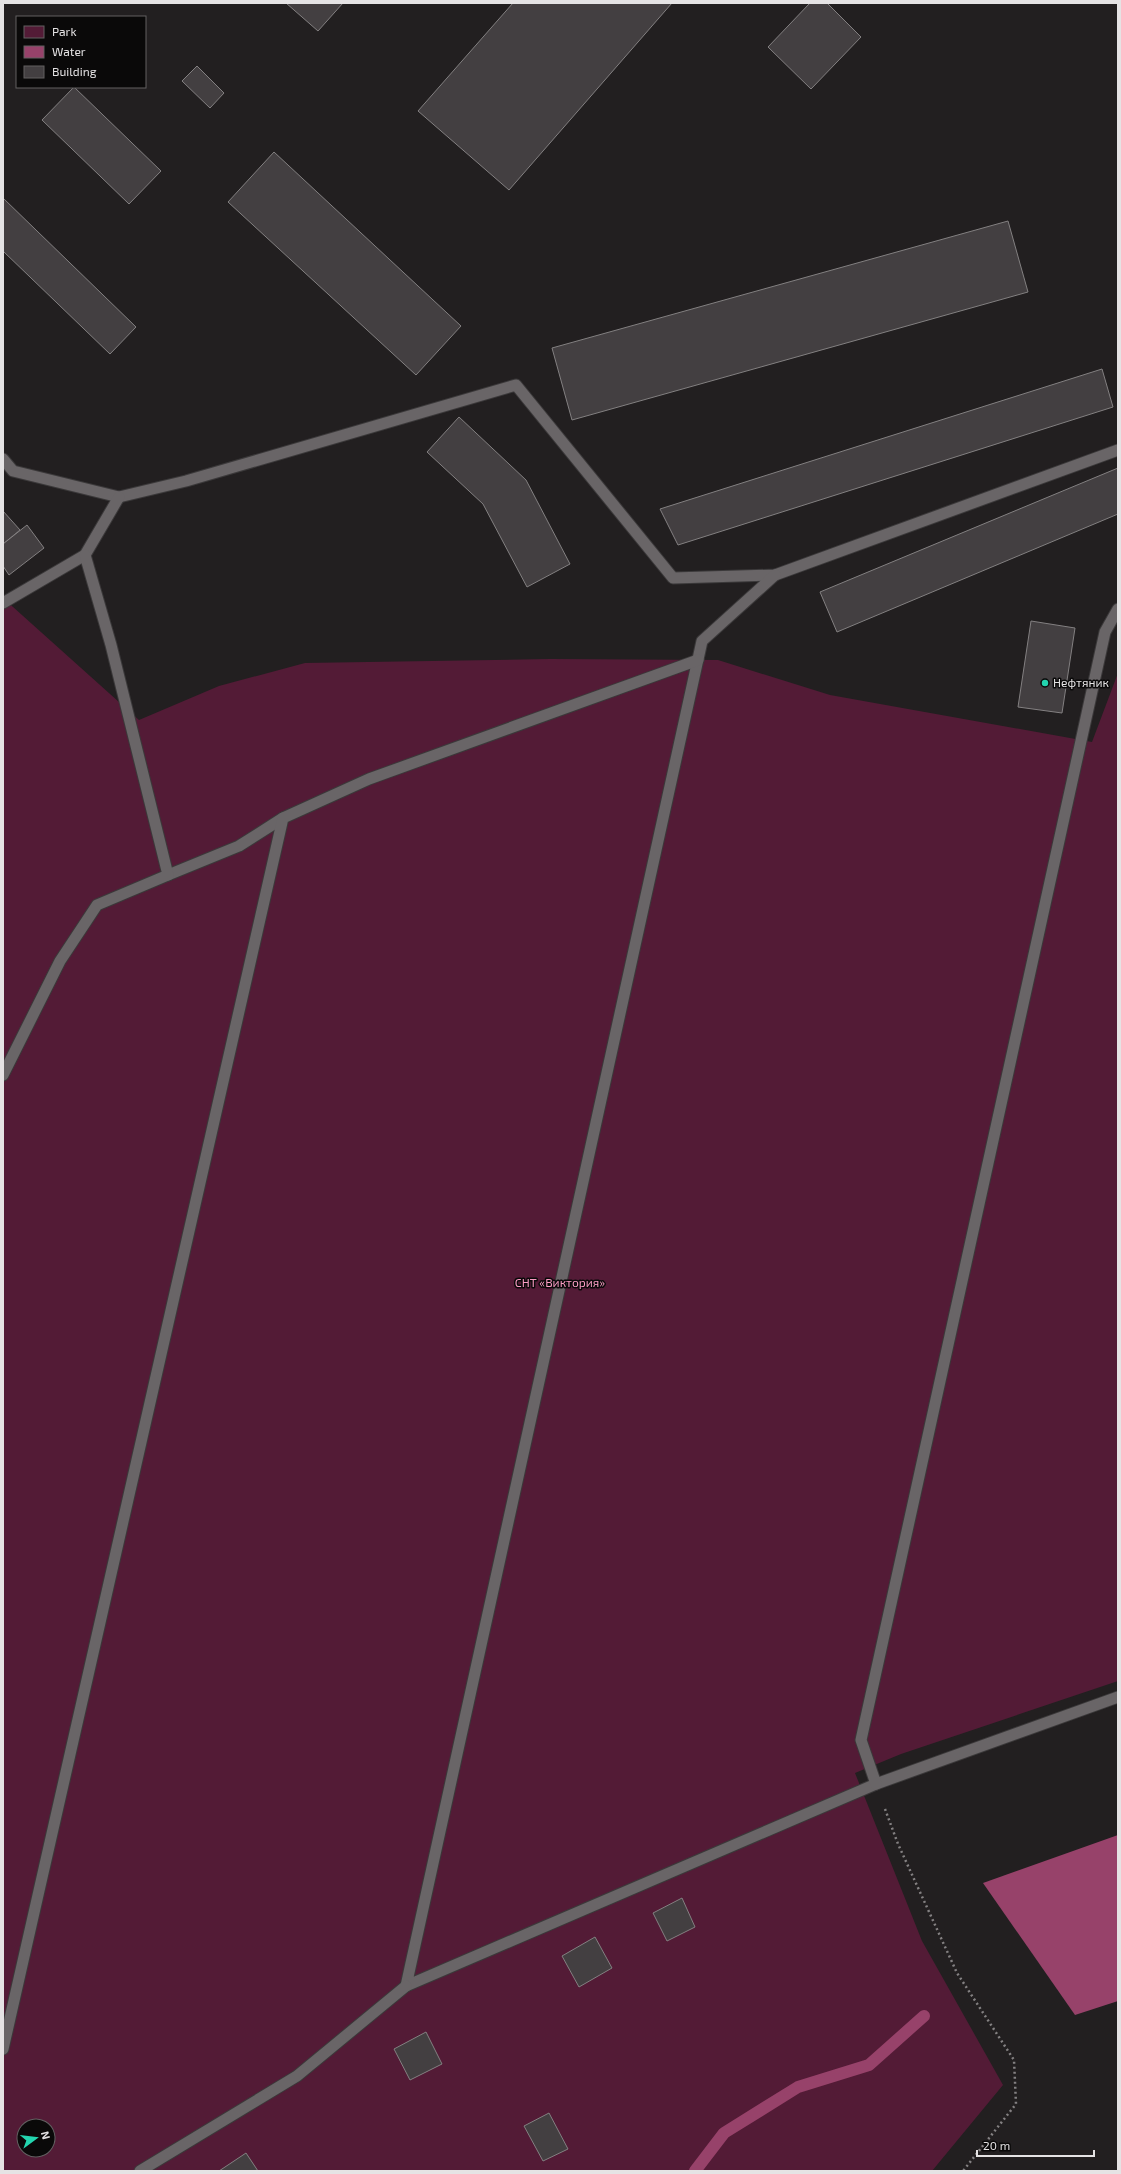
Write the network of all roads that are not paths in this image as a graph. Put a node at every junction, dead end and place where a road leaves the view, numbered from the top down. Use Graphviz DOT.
graph roads {
  1 [pos="1118,450"];
  2 [pos="3,459"];
  3 [pos="119,497"];
  4 [pos="85,556"];
  5 [pos="775,575"];
  6 [pos="3,603"];
  7 [pos="1118,609"];
  8 [pos="698,660"];
  9 [pos="283,818"];
  10 [pos="168,875"];
  11 [pos="6,1060"];
  12 [pos="3,1075"];
  13 [pos="1118,1697"];
  14 [pos="876,1784"];
  15 [pos="406,1986"];
  16 [pos="3,2049"];
  17 [pos="140,2171"];
  1 -- 5 [label="lane"];
  2 -- 3 [label="lane"];
  3 -- 4 [label="lane"];
  3 -- 5 [label="lane"];
  4 -- 6 [label="lane"];
  4 -- 10 [label="lane"];
  5 -- 8 [label="lane"];
  7 -- 14 [label="lane"];
  8 -- 9 [label="lane"];
  8 -- 15 [label="lane"];
  9 -- 10 [label="lane"];
  9 -- 16 [label="lane"];
  10 -- 11 [label="lane"];
  11 -- 12 [label="lane"];
  13 -- 14 [label="lane"];
  14 -- 15 [label="lane"];
  15 -- 17 [label="lane"];
}
